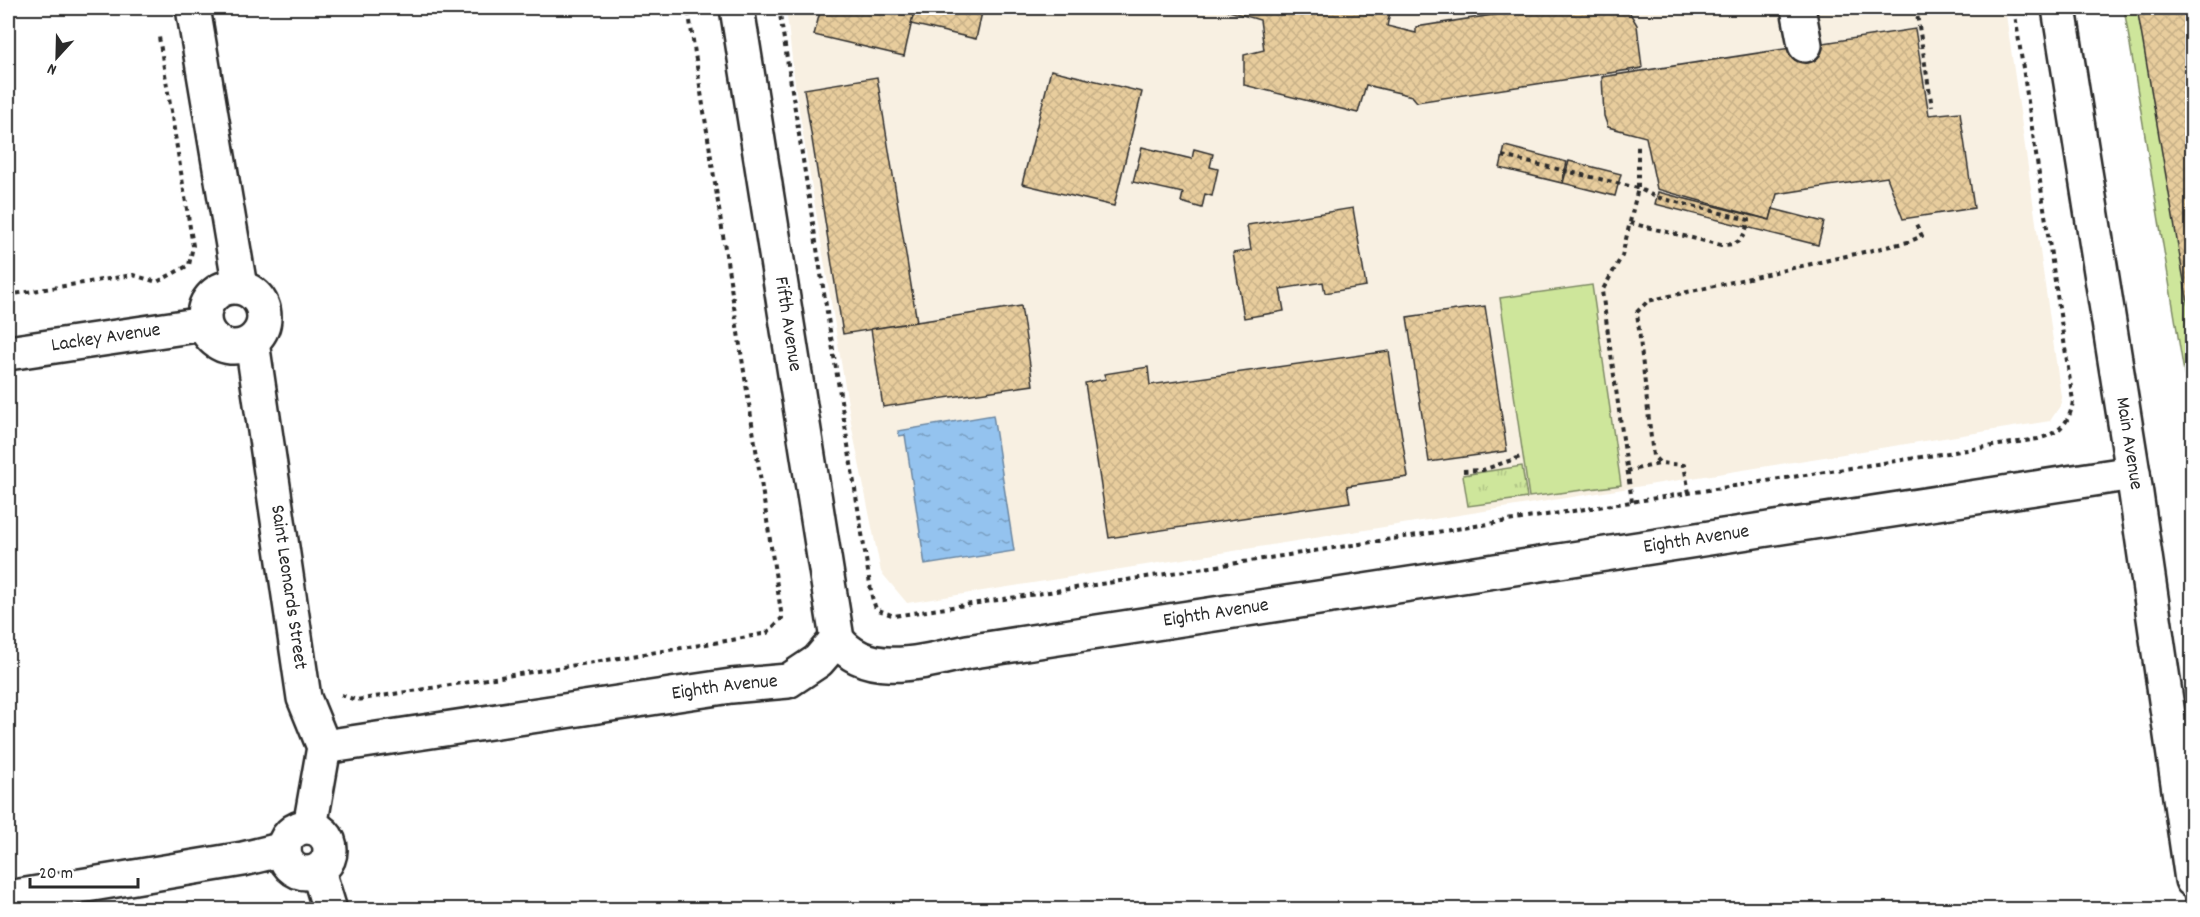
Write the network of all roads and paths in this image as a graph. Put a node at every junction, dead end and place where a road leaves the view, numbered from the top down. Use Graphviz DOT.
graph roads {
  1 [pos="193,8"];
  2 [pos="688,8"];
  3 [pos="737,8"];
  4 [pos="779,8"];
  5 [pos="1798,8"];
  6 [pos="1916,8"];
  7 [pos="2014,8"];
  8 [pos="2059,8"];
  9 [pos="158,30"];
  10 [pos="1805,45"];
  11 [pos="1932,107"];
  12 [pos="1638,146"];
  13 [pos="1502,156"];
  14 [pos="1638,188"];
  15 [pos="1915,222"];
  16 [pos="1630,223"];
  17 [pos="240,287"];
  18 [pos="273,290"];
  19 [pos="8,295"];
  20 [pos="204,324"];
  21 [pos="265,333"];
  22 [pos="8,353"];
  23 [pos="1523,456"];
  24 [pos="1660,463"];
  25 [pos="1463,471"];
  26 [pos="1627,471"];
  27 [pos="2133,473"];
  28 [pos="1689,493"];
  29 [pos="1632,502"];
  30 [pos="837,639"];
  31 [pos="336,693"];
  32 [pos="324,747"];
  33 [pos="310,827"];
  34 [pos="284,849"];
  35 [pos="318,871"];
  36 [pos="2193,879"];
  37 [pos="8,898"];
  38 [pos="330,909"];
  1 -- 17 [label="street"];
  2 -- 31 [label="path"];
  3 -- 30 [label="street, Fifth Avenue"];
  4 -- 29 [label="path"];
  5 -- 10 [label="street"];
  6 -- 11 [label="path"];
  7 -- 28 [label="path"];
  8 -- 27 [label="street, Main Avenue"];
  9 -- 19 [label="path"];
  12 -- 14 [label="path"];
  13 -- 14 [label="path"];
  14 -- 16 [label="path"];
  14 -- 16 [label="path"];
  15 -- 24 [label="path"];
  16 -- 26 [label="path"];
  17 -- 20 [label="street"];
  17 -- 21 [label="street"];
  18 -- 21 [label="path"];
  20 -- 21 [label="street"];
  20 -- 22 [label="street, Lackey Avenue"];
  21 -- 32 [label="street, Saint Leonards Street"];
  23 -- 25 [label="path"];
  24 -- 26 [label="path"];
  24 -- 28 [label="path"];
  26 -- 29 [label="path"];
  27 -- 30 [label="street, Eighth Avenue"];
  27 -- 36 [label="street, Main Avenue"];
  28 -- 29 [label="path"];
  30 -- 32 [label="street, Eighth Avenue"];
  32 -- 33 [label="street"];
  33 -- 34 [label="street"];
  33 -- 35 [label="street"];
  34 -- 35 [label="street"];
  34 -- 37 [label="street"];
  35 -- 38 [label="street"];
}
